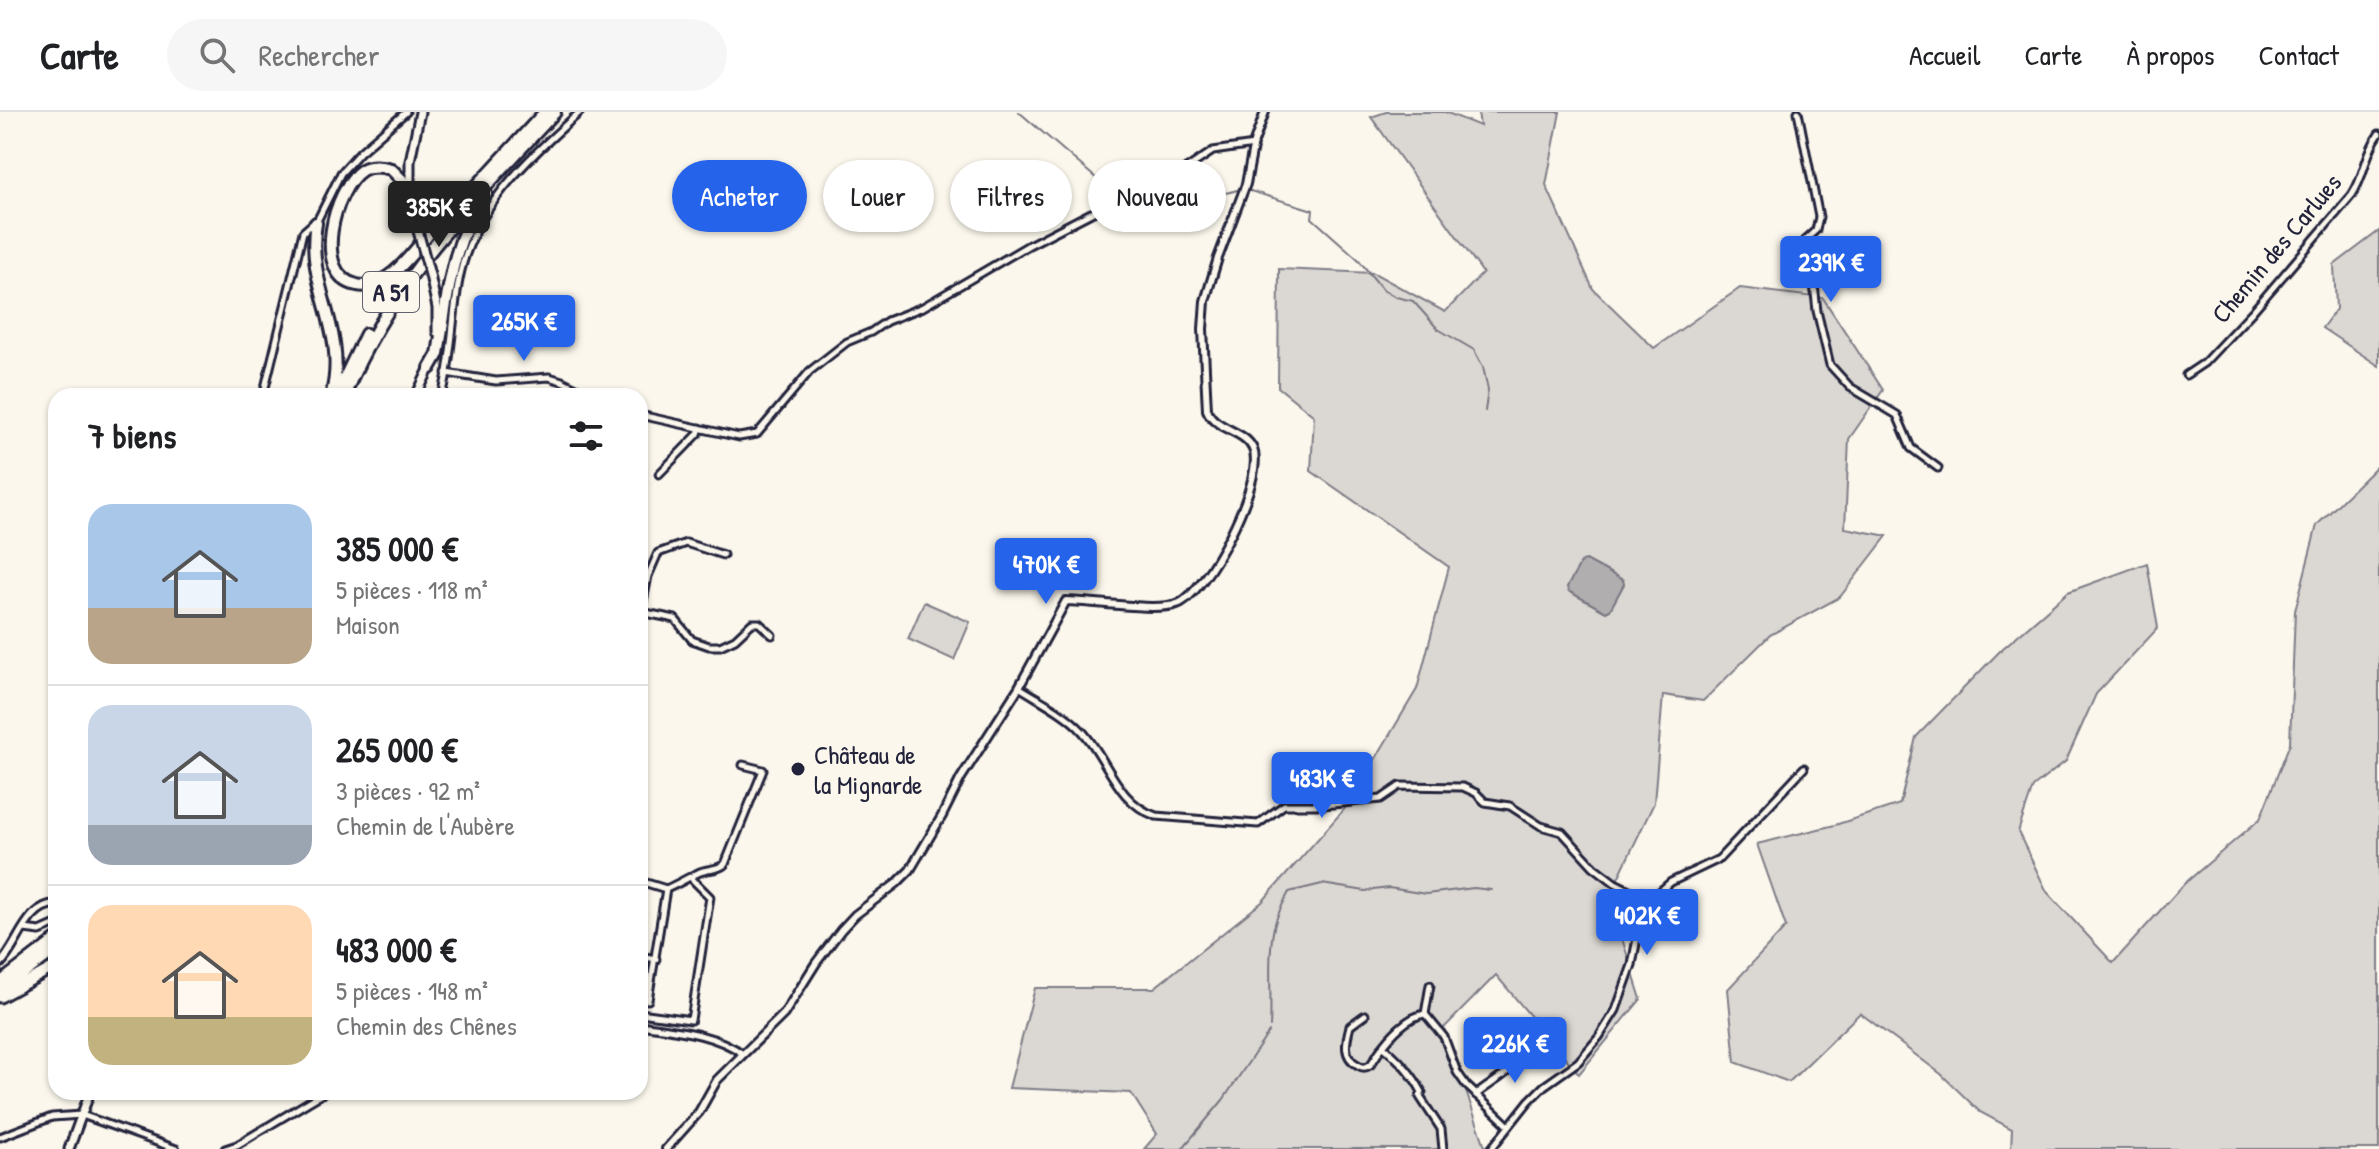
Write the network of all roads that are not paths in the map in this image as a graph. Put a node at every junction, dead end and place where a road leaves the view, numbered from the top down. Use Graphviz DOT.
graph roads {
  1 [pos="406,112"];
  2 [pos="420,112"];
  3 [pos="545,112"];
  4 [pos="557,112"];
  5 [pos="580,112"];
  6 [pos="1265,112"];
  7 [pos="1798,112"];
  8 [pos="2379,134"];
  9 [pos="1254,145"];
  10 [pos="464,199"];
  11 [pos="412,210"];
  12 [pos="316,223"];
  13 [pos="430,368"];
  14 [pos="446,373"];
  15 [pos="2186,375"];
  16 [pos="265,388"];
  17 [pos="335,388"];
  18 [pos="338,388"];
  19 [pos="348,388"];
  20 [pos="420,388"];
  21 [pos="443,388"];
  22 [pos="576,388"];
  23 [pos="648,416"];
  24 [pos="700,428"];
  25 [pos="1938,468"];
  26 [pos="659,474"];
  27 [pos="723,555"];
  28 [pos="648,576"];
  29 [pos="648,616"];
  30 [pos="772,635"];
  31 [pos="1019,687"];
  32 [pos="743,765"];
  33 [pos="1804,768"];
  34 [pos="691,878"];
  35 [pos="648,883"];
  36 [pos="666,889"];
  37 [pos="1657,894"];
  38 [pos="48,906"];
  39 [pos="48,928"];
  40 [pos="24,929"];
  41 [pos="48,946"];
  42 [pos="48,955"];
  43 [pos="648,958"];
  44 [pos="656,959"];
  45 [pos="0,964"];
  46 [pos="48,970"];
  47 [pos="0,983"];
  48 [pos="1430,985"];
  49 [pos="0,994"];
  50 [pos="648,1000"];
  51 [pos="648,1014"];
  52 [pos="1425,1014"];
  53 [pos="1365,1015"];
  54 [pos="648,1027"];
  55 [pos="1383,1046"];
  56 [pos="1520,1051"];
  57 [pos="743,1054"];
  58 [pos="1476,1095"];
  59 [pos="87,1100"];
  60 [pos="312,1100"];
  61 [pos="82,1115"];
  62 [pos="1509,1126"];
  63 [pos="0,1137"];
  64 [pos="69,1149"];
  65 [pos="176,1149"];
  66 [pos="225,1149"];
  67 [pos="666,1149"];
  68 [pos="1443,1149"];
  69 [pos="1491,1149"];
  1 -- 12 [label="street"];
  2 -- 11 [label="main road"];
  3 -- 10 [label="highway, A 51"];
  4 -- 13 [label="highway"];
  4 -- 19 [label="highway, A 51"];
  5 -- 14 [label="street"];
  6 -- 9 [label="street"];
  7 -- 25 [label="street"];
  8 -- 15 [label="street, Chemin des Carlues"];
  9 -- 24 [label="street"];
  9 -- 31 [label="street"];
  10 -- 11 [label="highway"];
  10 -- 18 [label="highway, A 51"];
  11 -- 13 [label="main road, bridge"];
  12 -- 16 [label="street"];
  12 -- 17 [label="highway"];
  13 -- 20 [label="main road"];
  14 -- 21 [label="street"];
  14 -- 22 [label="street"];
  23 -- 24 [label="street"];
  24 -- 26 [label="street"];
  27 -- 28 [label="street"];
  29 -- 30 [label="street"];
  31 -- 37 [label="street"];
  31 -- 57 [label="street"];
  32 -- 34 [label="street"];
  33 -- 37 [label="street"];
  34 -- 36 [label="street"];
  34 -- 51 [label="street"];
  35 -- 36 [label="street"];
  36 -- 44 [label="street"];
  37 -- 62 [label="street"];
  38 -- 40 [label="street"];
  39 -- 40 [label="street"];
  40 -- 45 [label="street"];
  41 -- 47 [label="highway"];
  42 -- 49 [label="highway"];
  43 -- 44 [label="street"];
  44 -- 50 [label="street"];
  46 -- 49 [label="highway"];
  48 -- 52 [label="street"];
  52 -- 55 [label="street"];
  52 -- 58 [label="street"];
  53 -- 55 [label="street"];
  54 -- 57 [label="street"];
  55 -- 68 [label="street"];
  56 -- 58 [label="street"];
  57 -- 67 [label="street"];
  58 -- 62 [label="street"];
  59 -- 61 [label="main road"];
  60 -- 66 [label="street"];
  61 -- 63 [label="street"];
  61 -- 64 [label="main road"];
  61 -- 65 [label="street"];
  62 -- 69 [label="street"];
}
